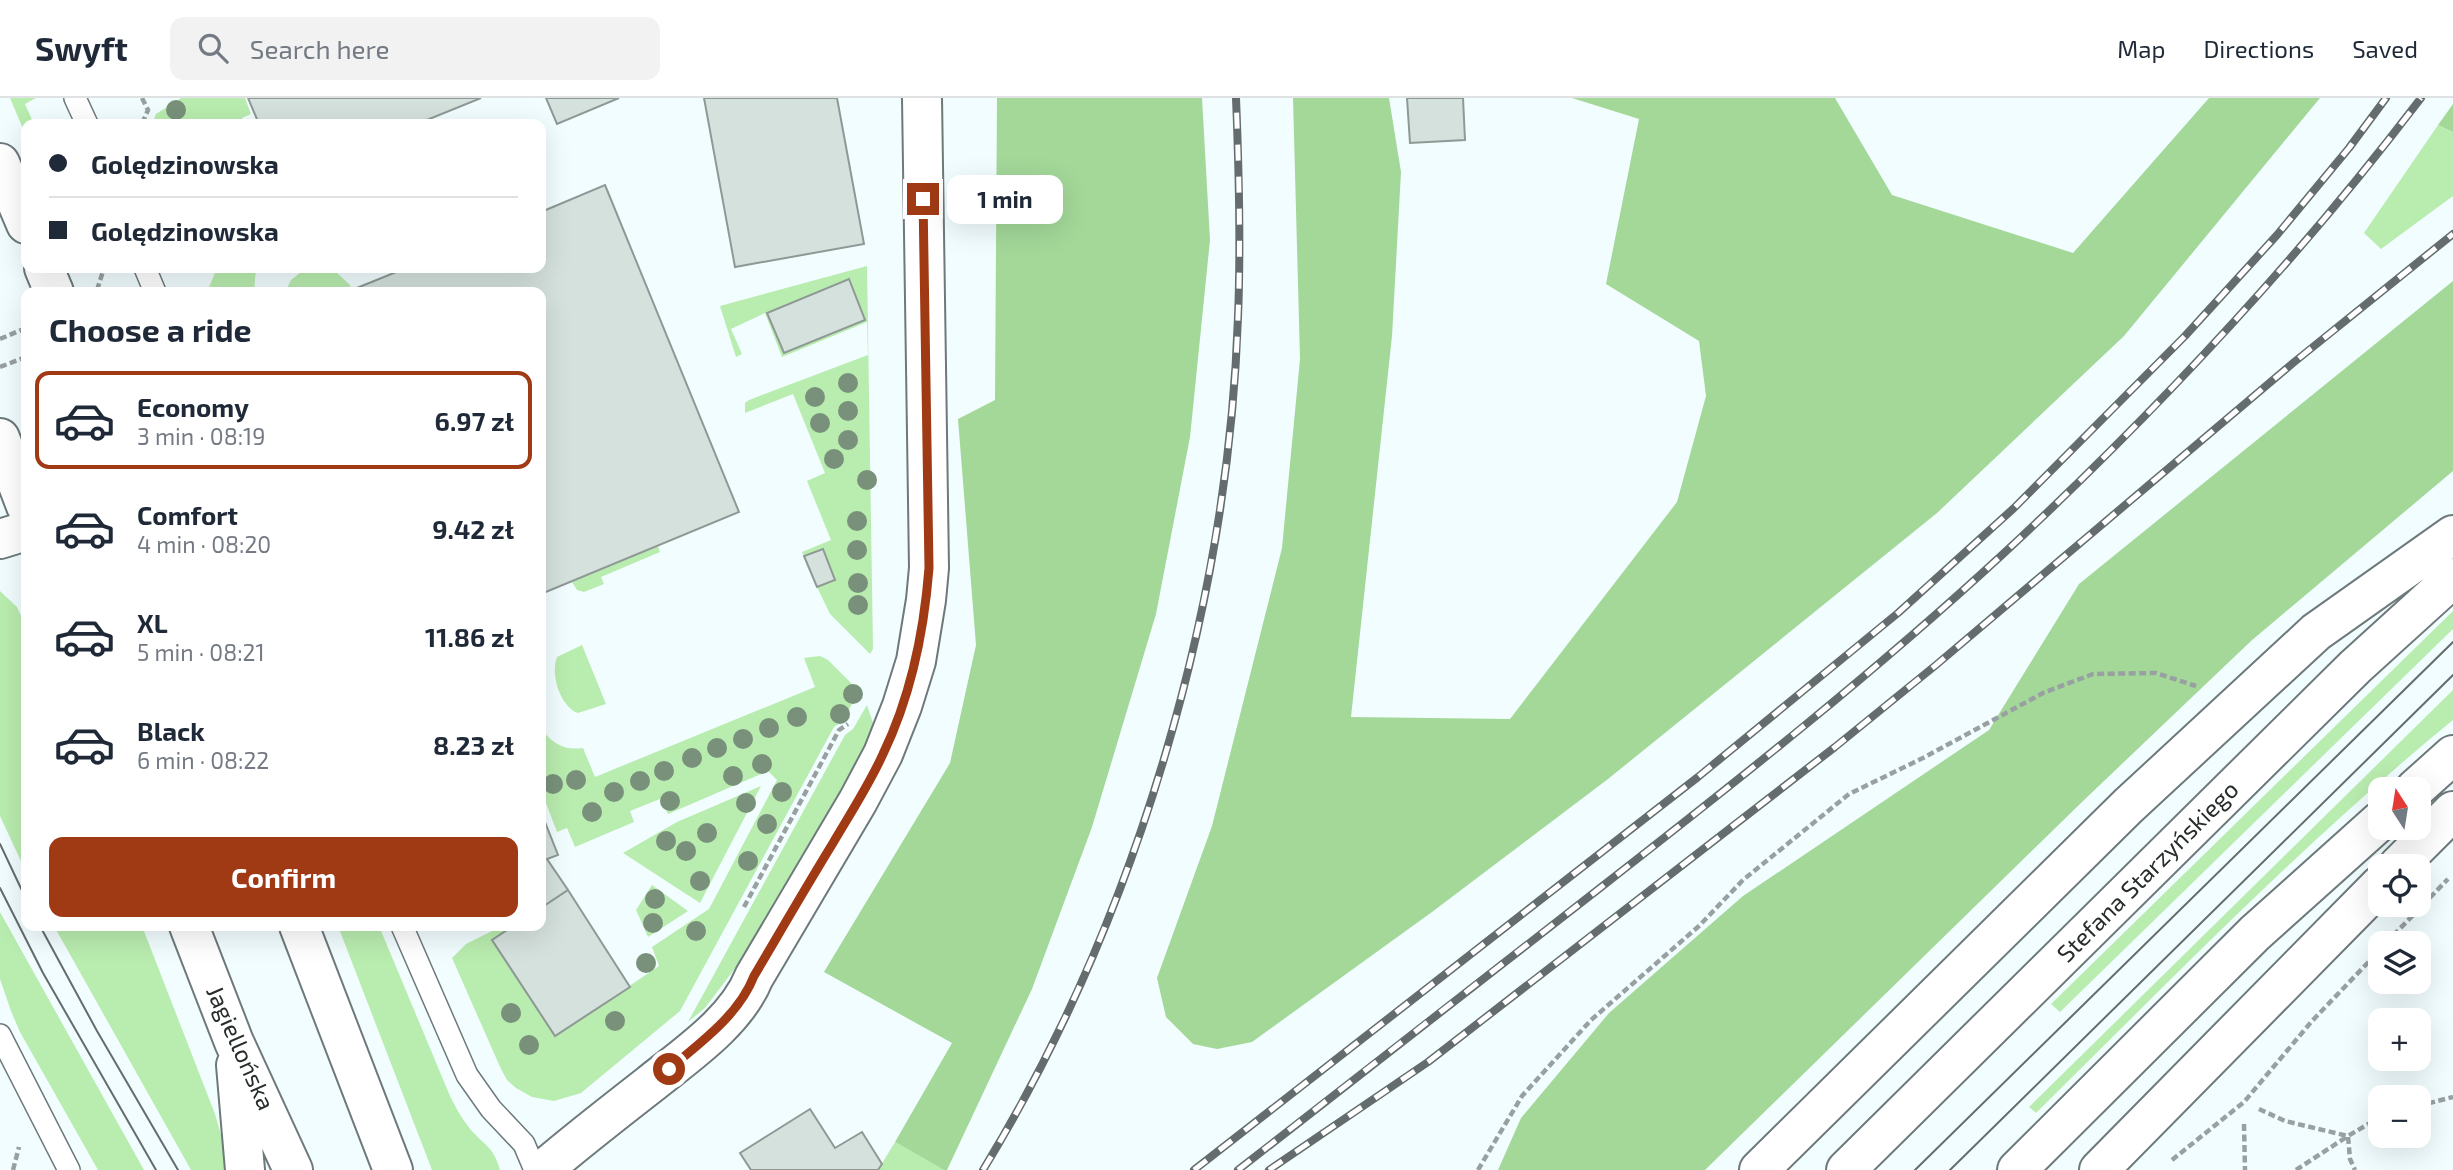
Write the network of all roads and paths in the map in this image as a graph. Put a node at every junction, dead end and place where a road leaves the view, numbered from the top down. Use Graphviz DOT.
graph roads {
  1 [pos="75,98"];
  2 [pos="142,98"];
  3 [pos="922,98"];
  4 [pos="84,119"];
  5 [pos="144,119"];
  6 [pos="0,163"];
  7 [pos="21,212"];
  8 [pos="21,330"];
  9 [pos="0,339"];
  10 [pos="21,358"];
  11 [pos="0,367"];
  12 [pos="0,439"];
  13 [pos="16,485"];
  14 [pos="21,533"];
  15 [pos="2453,535"];
  16 [pos="0,539"];
  17 [pos="2453,578"];
  18 [pos="2204,693"];
  19 [pos="853,716"];
  20 [pos="2453,755"];
  21 [pos="2428,777"];
  22 [pos="2453,811"];
  23 [pos="2368,832"];
  24 [pos="2410,854"];
  25 [pos="2453,874"];
  26 [pos="2368,897"];
  27 [pos="743,909"];
  28 [pos="191,931"];
  29 [pos="301,931"];
  30 [pos="404,931"];
  31 [pos="2398,931"];
  32 [pos="2368,963"];
  33 [pos="0,1035"];
  34 [pos="233,1042"];
  35 [pos="2453,1097"];
  36 [pos="2431,1103"];
  37 [pos="2259,1109"];
  38 [pos="2244,1124"];
  39 [pos="2368,1124"];
  40 [pos="377,1130"];
  41 [pos="2348,1136"];
  42 [pos="21,1139"];
  43 [pos="2168,1163"];
  44 [pos="13,1170"];
  45 [pos="69,1170"];
  46 [pos="245,1170"];
  47 [pos="293,1170"];
  48 [pos="380,1170"];
  49 [pos="393,1170"];
  50 [pos="535,1170"];
  51 [pos="543,1170"];
  52 [pos="1478,1170"];
  53 [pos="1759,1170"];
  54 [pos="1846,1170"];
  55 [pos="2017,1170"];
  56 [pos="2099,1170"];
  57 [pos="2245,1170"];
  58 [pos="2296,1170"];
  59 [pos="2355,1170"];
  1 -- 4 [label="lane"];
  2 -- 5 [label="path"];
  3 -- 51 [label="main road"];
  6 -- 7 [label="main road"];
  8 -- 9 [label="path"];
  10 -- 11 [label="path"];
  12 -- 13 [label="main road"];
  14 -- 16 [label="main road"];
  15 -- 53 [label="main road"];
  17 -- 54 [label="main road, Stefana Starzyńskiego"];
  18 -- 52 [label="path"];
  19 -- 27 [label="path"];
  20 -- 21 [label="main road"];
  22 -- 24 [label="main road"];
  23 -- 55 [label="main road"];
  25 -- 31 [label="path"];
  26 -- 56 [label="main road"];
  28 -- 34 [label="main road, Jagiellońska"];
  29 -- 40 [label="main road"];
  30 -- 50 [label="lane"];
  32 -- 43 [label="path"];
  33 -- 45 [label="lane"];
  34 -- 46 [label="main road"];
  34 -- 47 [label="main road, Jagiellońska"];
  35 -- 36 [label="path"];
  37 -- 41 [label="path"];
  38 -- 57 [label="path"];
  39 -- 41 [label="path"];
  40 -- 48 [label="main road"];
  40 -- 49 [label="main road"];
  41 -- 58 [label="path"];
  41 -- 59 [label="path"];
  42 -- 44 [label="path"];
}
